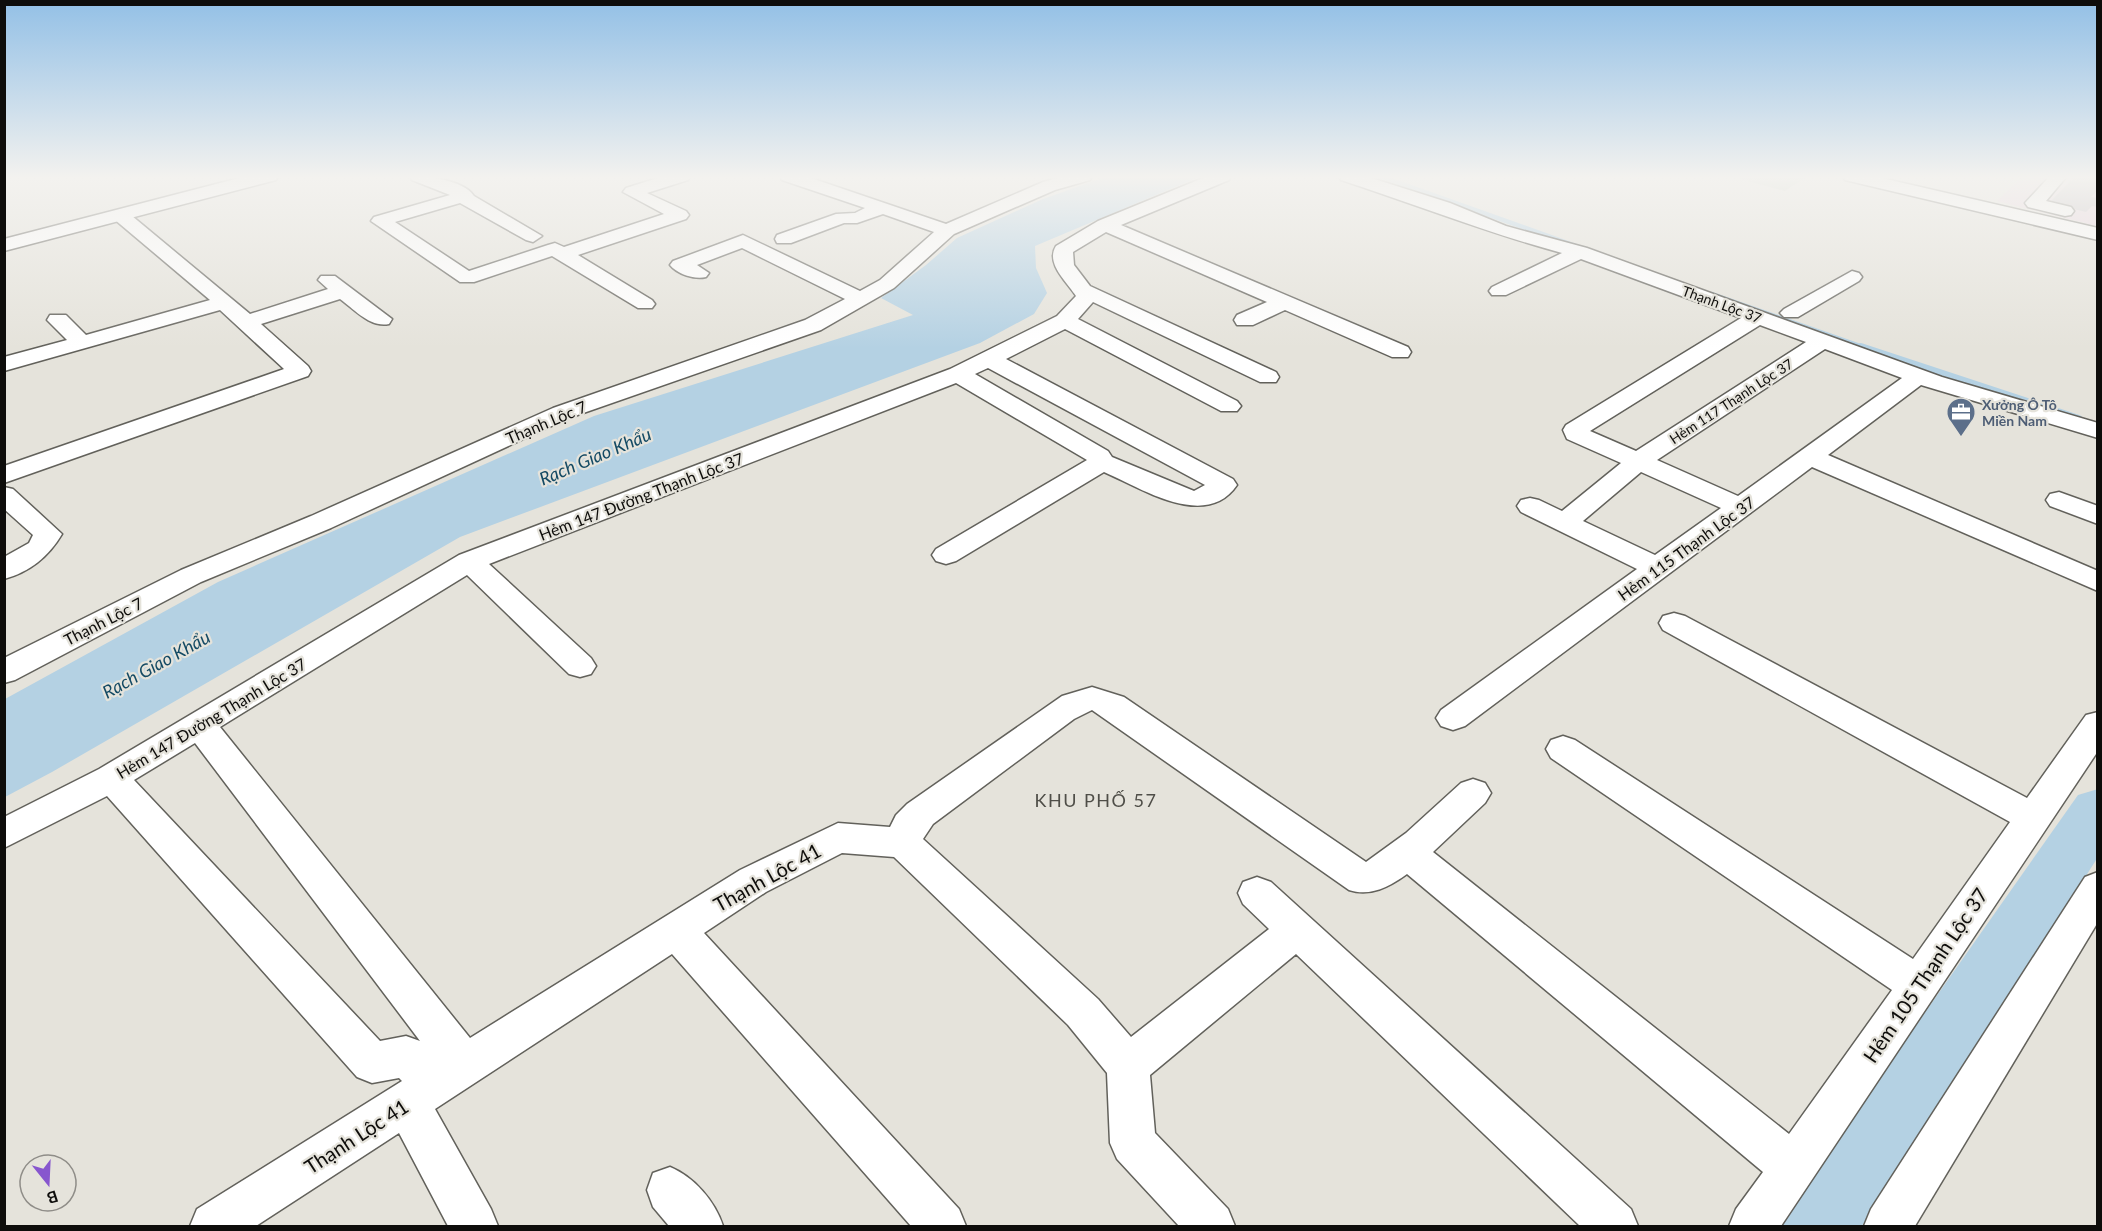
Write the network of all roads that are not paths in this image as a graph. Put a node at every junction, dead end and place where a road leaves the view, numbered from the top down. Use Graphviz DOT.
graph roads {
  1 [pos="46,233"];
  2 [pos="142,233"];
  3 [pos="399,233"];
  4 [pos="529,233"];
  5 [pos="624,233"];
  6 [pos="799,233"];
  7 [pos="944,233"];
  8 [pos="1091,233"];
  9 [pos="1125,233"];
  10 [pos="1512,233"];
  11 [pos="1570,233"];
  12 [pos="533,236"];
  13 [pos="784,239"];
  14 [pos="4,244"];
  15 [pos="1580,252"];
  16 [pos="562,254"];
  17 [pos="699,273"];
  18 [pos="1852,277"];
  19 [pos="325,278"];
  20 [pos="1083,290"];
  21 [pos="343,291"];
  22 [pos="1499,291"];
  23 [pos="861,299"];
  24 [pos="224,302"];
  25 [pos="1283,303"];
  26 [pos="645,304"];
  27 [pos="1791,313"];
  28 [pos="1758,317"];
  29 [pos="381,319"];
  30 [pos="58,320"];
  31 [pos="1245,320"];
  32 [pos="1065,321"];
  33 [pos="247,322"];
  34 [pos="1823,341"];
  35 [pos="82,343"];
  36 [pos="1400,352"];
  37 [pos="991,360"];
  38 [pos="4,364"];
  39 [pos="958,374"];
  40 [pos="1919,376"];
  41 [pos="1268,377"];
  42 [pos="1229,406"];
  43 [pos="2097,416"];
  44 [pos="2097,431"];
  45 [pos="1810,458"];
  46 [pos="1639,461"];
  47 [pos="1102,462"];
  48 [pos="4,475"];
  49 [pos="4,495"];
  50 [pos="2059,501"];
  51 [pos="1530,506"];
  52 [pos="1742,507"];
  53 [pos="2097,516"];
  54 [pos="1564,522"];
  55 [pos="946,555"];
  56 [pos="469,561"];
  57 [pos="1659,568"];
  58 [pos="4,570"];
  59 [pos="2097,582"];
  60 [pos="1674,623"];
  61 [pos="580,666"];
  62 [pos="4,672"];
  63 [pos="1453,718"];
  64 [pos="2097,724"];
  65 [pos="200,725"];
  66 [pos="1563,749"];
  67 [pos="111,778"];
  68 [pos="1473,794"];
  69 [pos="2033,818"];
  70 [pos="4,834"];
  71 [pos="903,843"];
  72 [pos="1407,852"];
  73 [pos="1257,893"];
  74 [pos="2094,902"];
  75 [pos="676,930"];
  76 [pos="1297,930"];
  77 [pos="1918,985"];
  78 [pos="1128,1066"];
  79 [pos="436,1084"];
  80 [pos="1793,1167"];
  81 [pos="670,1190"];
  82 [pos="214,1227"];
  83 [pos="474,1227"];
  84 [pos="699,1227"];
  85 [pos="942,1227"];
  86 [pos="1211,1227"];
  87 [pos="1614,1227"];
  88 [pos="1753,1227"];
  89 [pos="1888,1227"];
  1 -- 14 [label="street"];
  2 -- 24 [label="street"];
  3 -- 16 [label="street"];
  4 -- 12 [label="street"];
  5 -- 16 [label="street"];
  6 -- 13 [label="street"];
  7 -- 23 [label="street, Thạnh Lộc 7"];
  8 -- 20 [label="street"];
  9 -- 25 [label="street"];
  10 -- 15 [label="street, Thạnh Lộc 37"];
  11 -- 27 [label="street"];
  15 -- 22 [label="street"];
  15 -- 28 [label="street, Thạnh Lộc 37"];
  16 -- 26 [label="street"];
  17 -- 23 [label="street"];
  18 -- 27 [label="street"];
  19 -- 21 [label="street"];
  20 -- 32 [label="street, Hẻm 147 Đường Thạnh Lộc 37"];
  20 -- 41 [label="street"];
  21 -- 29 [label="street"];
  21 -- 33 [label="street"];
  23 -- 62 [label="street, Thạnh Lộc 7"];
  24 -- 33 [label="street"];
  24 -- 35 [label="street"];
  25 -- 31 [label="street"];
  25 -- 36 [label="street"];
  27 -- 43 [label="street"];
  28 -- 34 [label="street, Thạnh Lộc 37"];
  28 -- 46 [label="street"];
  30 -- 35 [label="street"];
  32 -- 37 [label="street, Hẻm 147 Đường Thạnh Lộc 37"];
  32 -- 42 [label="street"];
  33 -- 48 [label="street"];
  34 -- 40 [label="street, Thạnh Lộc 37"];
  34 -- 46 [label="street, Hẻm 117 Thạnh Lộc 37"];
  35 -- 38 [label="street"];
  37 -- 39 [label="street, Hẻm 147 Đường Thạnh Lộc 37"];
  37 -- 47 [label="street"];
  39 -- 47 [label="street"];
  39 -- 56 [label="street, Hẻm 147 Đường Thạnh Lộc 37"];
  40 -- 44 [label="street, Thạnh Lộc 37"];
  40 -- 45 [label="street, Hẻm 115 Thạnh Lộc 37"];
  45 -- 52 [label="street, Hẻm 115 Thạnh Lộc 37"];
  45 -- 59 [label="street"];
  46 -- 52 [label="street"];
  46 -- 54 [label="street, Hẻm 117 Thạnh Lộc 37"];
  47 -- 55 [label="street"];
  49 -- 58 [label="street"];
  50 -- 53 [label="street"];
  51 -- 54 [label="street"];
  52 -- 57 [label="street, Hẻm 115 Thạnh Lộc 37"];
  54 -- 57 [label="street"];
  56 -- 61 [label="street"];
  56 -- 65 [label="street, Hẻm 147 Đường Thạnh Lộc 37"];
  57 -- 63 [label="street, Hẻm 115 Thạnh Lộc 37"];
  60 -- 69 [label="street"];
  64 -- 69 [label="street, Hẻm 105 Thạnh Lộc 37"];
  65 -- 67 [label="street, Hẻm 147 Đường Thạnh Lộc 37"];
  65 -- 79 [label="street"];
  66 -- 77 [label="street"];
  67 -- 70 [label="street, Hẻm 147 Đường Thạnh Lộc 37"];
  67 -- 79 [label="street"];
  68 -- 72 [label="street"];
  69 -- 77 [label="street, Hẻm 105 Thạnh Lộc 37"];
  71 -- 72 [label="street"];
  71 -- 75 [label="street, Thạnh Lộc 41"];
  71 -- 78 [label="street"];
  72 -- 80 [label="street"];
  73 -- 76 [label="street"];
  74 -- 89 [label="street"];
  75 -- 79 [label="street, Thạnh Lộc 41"];
  75 -- 85 [label="street"];
  76 -- 78 [label="street"];
  76 -- 87 [label="street"];
  77 -- 80 [label="street, Hẻm 105 Thạnh Lộc 37"];
  78 -- 86 [label="street"];
  79 -- 82 [label="street, Thạnh Lộc 41"];
  79 -- 83 [label="street"];
  80 -- 88 [label="street, Hẻm 105 Thạnh Lộc 37"];
  81 -- 84 [label="street"];
}
